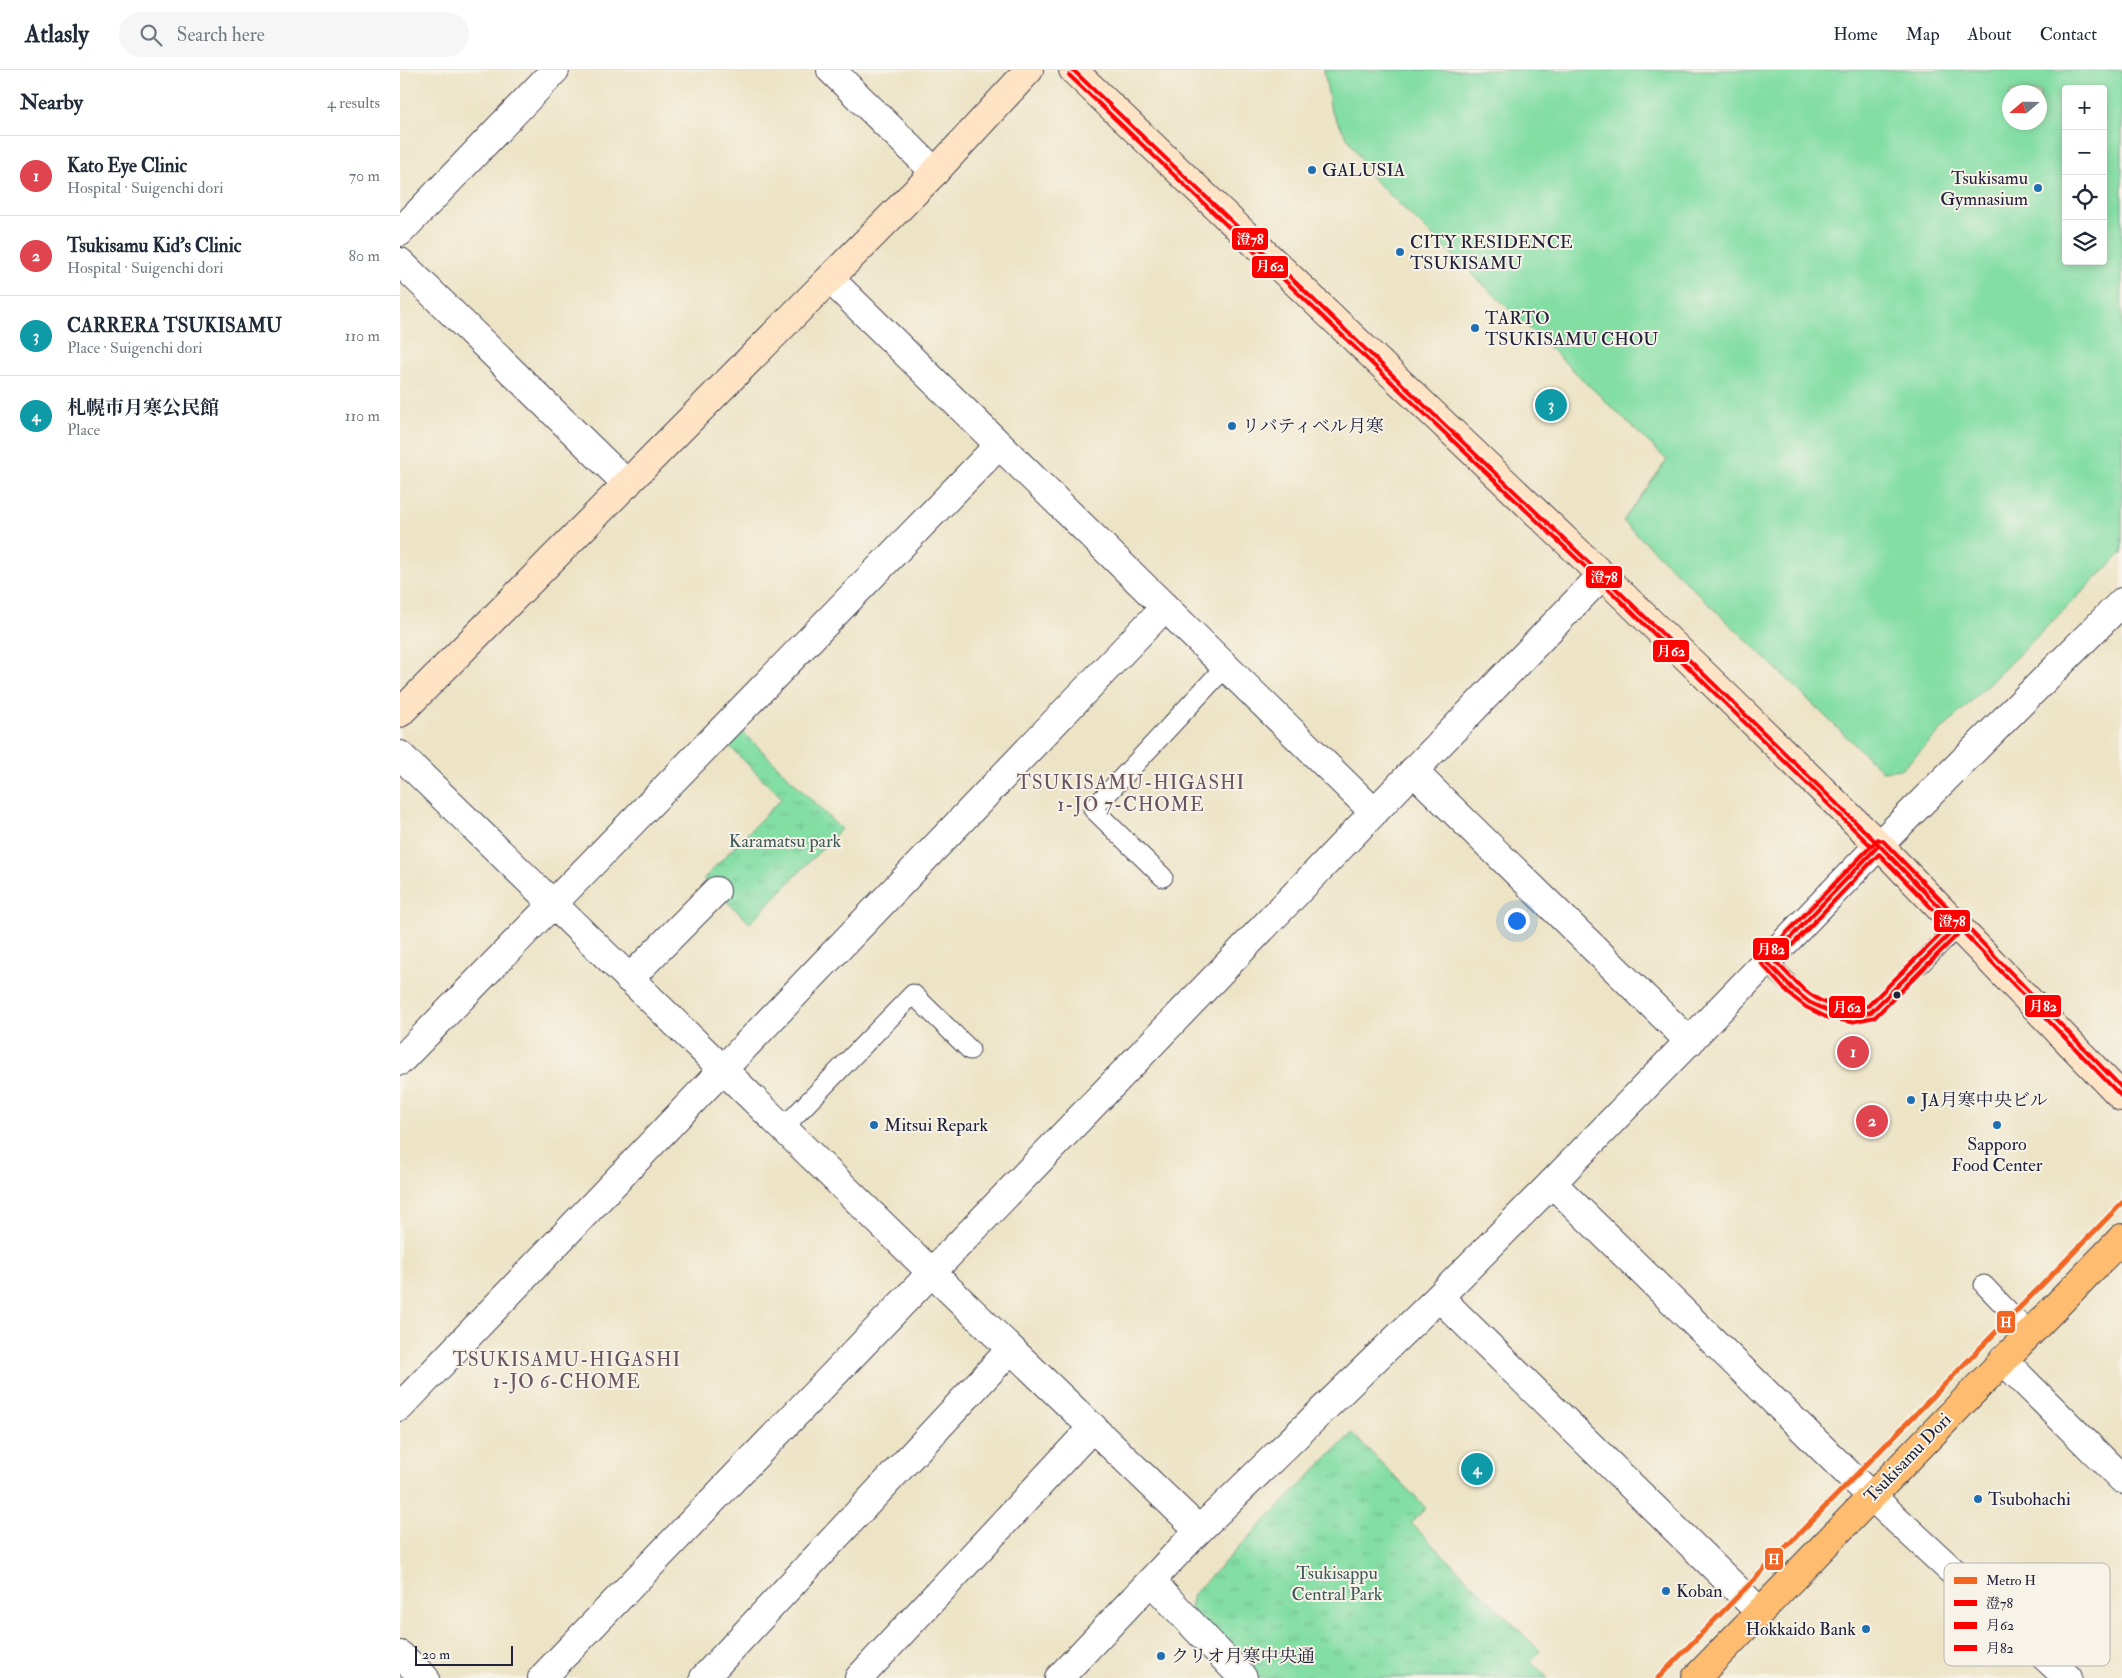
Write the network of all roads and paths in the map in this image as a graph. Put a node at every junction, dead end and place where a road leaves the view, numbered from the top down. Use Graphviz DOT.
graph roads {
  1 [pos="831,70"];
  2 [pos="1029,70"];
  3 [pos="1073,70"];
  4 [pos="539,75"];
  5 [pos="935,172"];
  6 [pos="400,232"];
  7 [pos="400,262"];
  8 [pos="830,279"];
  9 [pos="999,445"];
  10 [pos="627,484"];
  11 [pos="1602,575"];
  12 [pos="2122,602"];
  13 [pos="1165,607"];
  14 [pos="1226,666"];
  15 [pos="400,713"];
  16 [pos="400,755"];
  17 [pos="1413,771"];
  18 [pos="1374,812"];
  19 [pos="1879,845"];
  20 [pos="1163,877"];
  21 [pos="716,890"];
  22 [pos="553,906"];
  23 [pos="1958,926"];
  24 [pos="1768,962"];
  25 [pos="1920,964"];
  26 [pos="629,979"];
  27 [pos="1787,982"];
  28 [pos="1690,1042"];
  29 [pos="970,1050"];
  30 [pos="400,1061"];
  31 [pos="723,1070"];
  32 [pos="2122,1097"];
  33 [pos="783,1128"];
  34 [pos="1552,1184"];
  35 [pos="2122,1238"];
  36 [pos="932,1273"];
  37 [pos="1984,1285"];
  38 [pos="1439,1297"];
  39 [pos="2030,1333"];
  40 [pos="1011,1349"];
  41 [pos="2003,1360"];
  42 [pos="400,1407"];
  43 [pos="1093,1427"];
  44 [pos="2122,1479"];
  45 [pos="1871,1496"];
  46 [pos="1199,1530"];
  47 [pos="1944,1563"];
  48 [pos="1151,1581"];
  49 [pos="1760,1612"];
  50 [pos="400,1654"];
  51 [pos="2055,1666"];
  52 [pos="425,1678"];
  53 [pos="542,1678"];
  54 [pos="704,1678"];
  55 [pos="860,1678"];
  56 [pos="1059,1678"];
  57 [pos="1243,1678"];
  58 [pos="1696,1678"];
  59 [pos="2068,1678"];
  1 -- 5 [label="street"];
  2 -- 5 [label="street"];
  3 -- 11 [label="street"];
  4 -- 6 [label="street"];
  5 -- 8 [label="street"];
  7 -- 10 [label="street"];
  8 -- 9 [label="street"];
  8 -- 10 [label="street"];
  9 -- 13 [label="street"];
  9 -- 22 [label="street"];
  10 -- 15 [label="street"];
  11 -- 17 [label="street"];
  11 -- 19 [label="street"];
  12 -- 19 [label="street"];
  13 -- 14 [label="street"];
  13 -- 31 [label="street"];
  14 -- 18 [label="street"];
  14 -- 20 [label="lane"];
  16 -- 22 [label="street"];
  17 -- 18 [label="street"];
  17 -- 28 [label="street"];
  18 -- 36 [label="street"];
  19 -- 23 [label="street"];
  19 -- 24 [label="street"];
  21 -- 26 [label="street"];
  22 -- 26 [label="street"];
  22 -- 30 [label="street"];
  23 -- 25 [label="lane"];
  23 -- 32 [label="street"];
  24 -- 27 [label="lane"];
  24 -- 28 [label="street"];
  26 -- 31 [label="street"];
  28 -- 34 [label="street"];
  29 -- 33 [label="lane"];
  31 -- 33 [label="street"];
  31 -- 42 [label="street"];
  33 -- 36 [label="street"];
  34 -- 38 [label="street"];
  34 -- 45 [label="street"];
  35 -- 39 [label="highway, Tsukisamu Dori"];
  36 -- 40 [label="street"];
  36 -- 53 [label="street"];
  37 -- 39 [label="lane"];
  38 -- 46 [label="street"];
  38 -- 49 [label="street"];
  39 -- 41 [label="highway, Tsukisamu Dori"];
  40 -- 43 [label="street"];
  40 -- 54 [label="street"];
  41 -- 44 [label="street"];
  41 -- 45 [label="highway, Tsukisamu Dori"];
  43 -- 46 [label="street"];
  43 -- 55 [label="street"];
  45 -- 47 [label="street"];
  45 -- 49 [label="highway, Tsukisamu Dori"];
  46 -- 48 [label="street"];
  48 -- 56 [label="street"];
  48 -- 57 [label="street"];
  49 -- 58 [label="highway, Tsukisamu Dori"];
  50 -- 52 [label="street"];
  51 -- 59 [label="street"];
}
